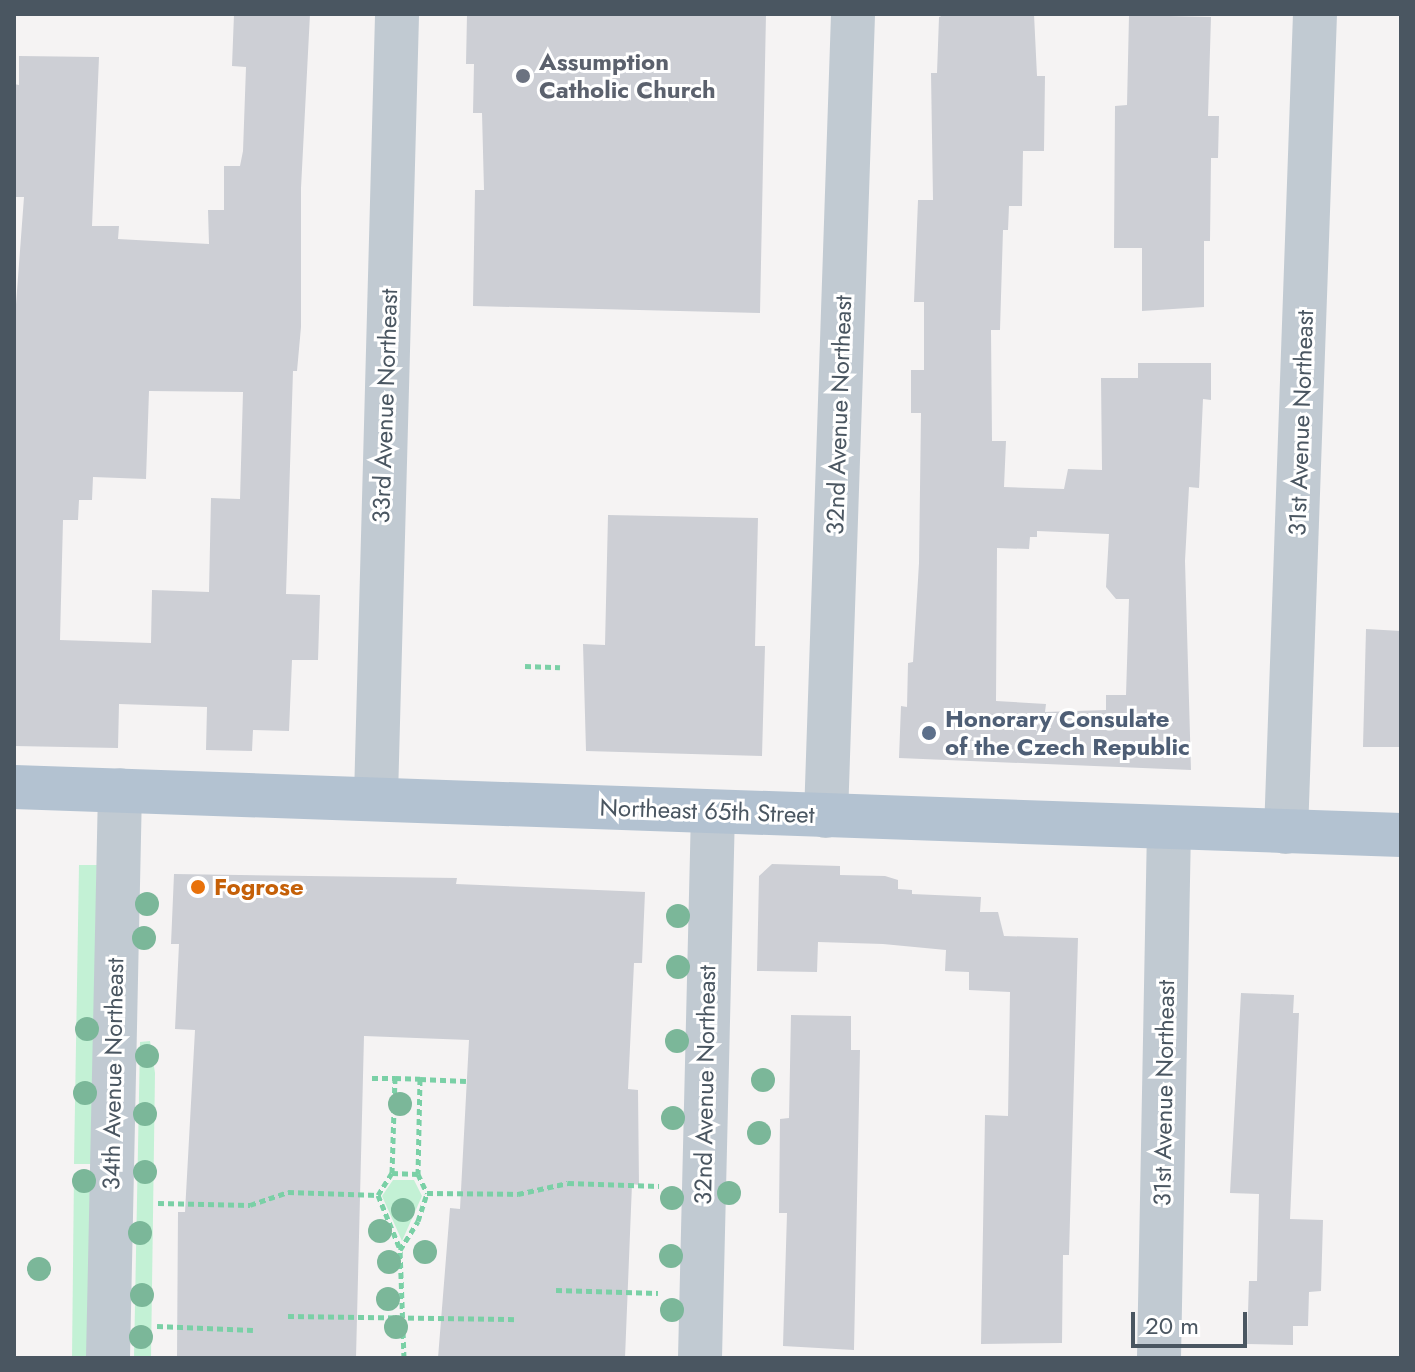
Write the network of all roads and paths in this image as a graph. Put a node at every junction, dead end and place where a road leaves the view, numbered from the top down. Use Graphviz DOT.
graph roads {
  1 [pos="397,14"];
  2 [pos="853,14"];
  3 [pos="1315,14"];
  4 [pos="525,666"];
  5 [pos="560,667"];
  6 [pos="14,787"];
  7 [pos="120,790"];
  8 [pos="376,797"];
  9 [pos="713,812"];
  10 [pos="826,816"];
  11 [pos="1169,829"];
  12 [pos="1286,832"];
  13 [pos="1401,835"];
  14 [pos="372,1078"];
  15 [pos="395,1078"];
  16 [pos="420,1079"];
  17 [pos="466,1081"];
  18 [pos="392,1173"];
  19 [pos="418,1174"];
  20 [pos="659,1186"];
  21 [pos="427,1193"];
  22 [pos="378,1195"];
  23 [pos="158,1203"];
  24 [pos="400,1250"];
  25 [pos="556,1290"];
  26 [pos="658,1293"];
  27 [pos="288,1316"];
  28 [pos="402,1316"];
  29 [pos="517,1319"];
  30 [pos="157,1326"];
  31 [pos="253,1330"];
  32 [pos="108,1358"];
  33 [pos="404,1358"];
  34 [pos="700,1358"];
  35 [pos="1159,1358"];
  1 -- 8 [label="street, 33rd Avenue Northeast"];
  2 -- 10 [label="street, 32nd Avenue Northeast"];
  3 -- 12 [label="street, 31st Avenue Northeast"];
  4 -- 5 [label="path"];
  6 -- 7 [label="main road, Northeast 65th Street"];
  7 -- 8 [label="main road, Northeast 65th Street"];
  7 -- 32 [label="street, 34th Avenue Northeast"];
  8 -- 9 [label="main road, Northeast 65th Street"];
  9 -- 10 [label="main road, Northeast 65th Street"];
  9 -- 34 [label="street, 32nd Avenue Northeast"];
  10 -- 11 [label="main road, Northeast 65th Street"];
  11 -- 12 [label="main road, Northeast 65th Street"];
  11 -- 35 [label="street, 31st Avenue Northeast"];
  12 -- 13 [label="main road, Northeast 65th Street"];
  14 -- 15 [label="path"];
  15 -- 16 [label="path"];
  15 -- 18 [label="path"];
  16 -- 17 [label="path"];
  16 -- 19 [label="path"];
  18 -- 19 [label="path"];
  18 -- 22 [label="path"];
  19 -- 21 [label="path"];
  20 -- 21 [label="path"];
  21 -- 24 [label="path"];
  22 -- 23 [label="path"];
  22 -- 24 [label="path"];
  24 -- 28 [label="path"];
  25 -- 26 [label="path"];
  27 -- 28 [label="path"];
  28 -- 29 [label="path"];
  28 -- 33 [label="path"];
  30 -- 31 [label="path"];
}
